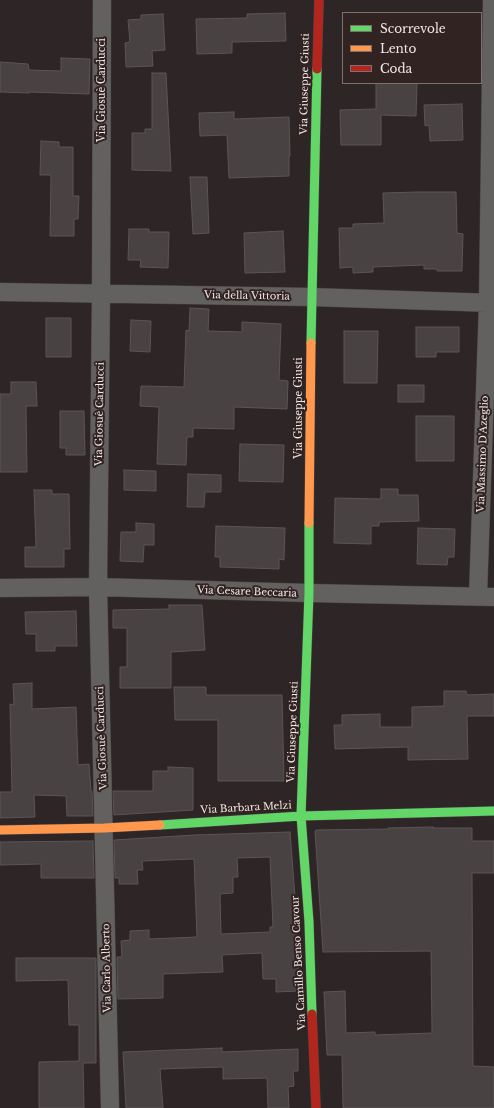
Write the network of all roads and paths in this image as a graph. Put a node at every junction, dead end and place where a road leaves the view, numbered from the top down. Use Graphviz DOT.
graph roads {
  1 [pos="102,0"];
  2 [pos="318,0"];
  3 [pos="492,0"];
  4 [pos="0,292"];
  5 [pos="101,293"];
  6 [pos="311,297"];
  7 [pos="491,303"];
  8 [pos="98,587"];
  9 [pos="0,588"];
  10 [pos="309,593"];
  11 [pos="486,597"];
  12 [pos="494,811"];
  13 [pos="301,816"];
  14 [pos="104,828"];
  15 [pos="0,830"];
  16 [pos="110,1108"];
  17 [pos="316,1108"];
  1 -- 5 [label="street, Via Giosuè Carducci"];
  2 -- 6 [label="street, Via Giuseppe Giusti"];
  3 -- 7 [label="street, Via Massimo D'Azeglio"];
  4 -- 5 [label="street, Via della Vittoria"];
  5 -- 6 [label="street, Via della Vittoria"];
  5 -- 8 [label="street, Via Giosuè Carducci"];
  6 -- 7 [label="street, Via della Vittoria"];
  6 -- 10 [label="street, Via Giuseppe Giusti"];
  7 -- 11 [label="street, Via Massimo D'Azeglio"];
  8 -- 9 [label="street, Via Cesare Beccaria"];
  8 -- 10 [label="street, Via Cesare Beccaria"];
  8 -- 14 [label="street, Via Giosuè Carducci"];
  10 -- 11 [label="street, Via Cesare Beccaria"];
  10 -- 13 [label="street, Via Giuseppe Giusti"];
  12 -- 13 [label="street, Via Barbara Melzi"];
  13 -- 14 [label="street, Via Barbara Melzi"];
  13 -- 17 [label="street, Via Camillo Benso Cavour"];
  14 -- 15 [label="street, Via Barbara Melzi"];
  14 -- 16 [label="street, Via Carlo Alberto"];
}
